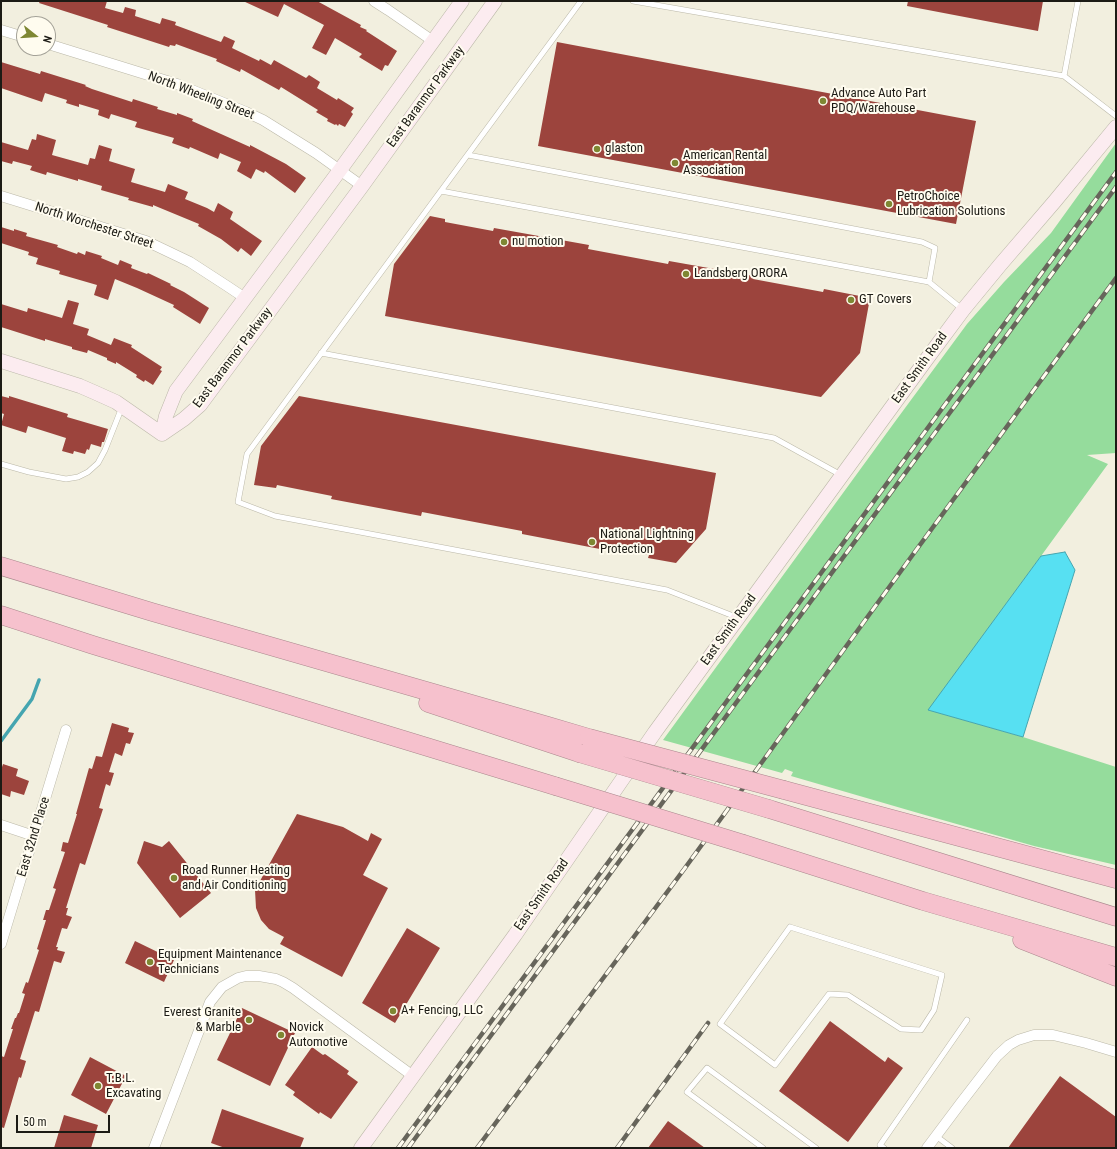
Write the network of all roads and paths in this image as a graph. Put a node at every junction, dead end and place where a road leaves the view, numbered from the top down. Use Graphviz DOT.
graph roads {
  1 [pos="374,1"];
  2 [pos="462,1"];
  3 [pos="495,1"];
  4 [pos="581,1"];
  5 [pos="633,1"];
  6 [pos="1078,1"];
  7 [pos="1,30"];
  8 [pos="16,35"];
  9 [pos="433,41"];
  10 [pos="56,46"];
  11 [pos="1064,76"];
  12 [pos="1116,116"];
  13 [pos="1116,127"];
  14 [pos="468,155"];
  15 [pos="340,170"];
  16 [pos="362,186"];
  17 [pos="441,191"];
  18 [pos="1,196"];
  19 [pos="929,282"];
  20 [pos="245,298"];
  21 [pos="964,310"];
  22 [pos="321,353"];
  23 [pos="1,361"];
  24 [pos="122,406"];
  25 [pos="162,434"];
  26 [pos="1,464"];
  27 [pos="842,475"];
  28 [pos="1,566"];
  29 [pos="152,612"];
  30 [pos="1,615"];
  31 [pos="738,618"];
  32 [pos="66,730"];
  33 [pos="1,825"];
  34 [pos="34,836"];
  35 [pos="1116,878"];
  36 [pos="923,901"];
  37 [pos="1116,917"];
  38 [pos="1,944"];
  39 [pos="1116,957"];
  40 [pos="942,975"];
  41 [pos="1116,977"];
  42 [pos="967,1020"];
  43 [pos="1116,1052"];
  44 [pos="414,1076"];
  45 [pos="936,1136"];
  46 [pos="154,1148"];
  47 [pos="361,1148"];
  48 [pos="763,1148"];
  49 [pos="816,1148"];
  50 [pos="884,1148"];
  51 [pos="927,1148"];
  52 [pos="952,1148"];
  1 -- 9 [label="street"];
  2 -- 9 [label="street, East Baranmor Parkway"];
  3 -- 16 [label="street, East Baranmor Parkway"];
  4 -- 14 [label="lane"];
  5 -- 11 [label="lane"];
  6 -- 11 [label="lane"];
  7 -- 8 [label="street"];
  9 -- 15 [label="street, East Baranmor Parkway"];
  10 -- 15 [label="street, North Wheeling Street"];
  11 -- 12 [label="lane"];
  13 -- 21 [label="street, East Smith Road"];
  14 -- 17 [label="lane"];
  14 -- 19 [label="lane"];
  15 -- 16 [label="street, North Wheeling Street"];
  15 -- 20 [label="street, East Baranmor Parkway"];
  16 -- 25 [label="street, East Baranmor Parkway"];
  17 -- 19 [label="lane"];
  17 -- 22 [label="lane"];
  18 -- 20 [label="street, North Worchester Street"];
  19 -- 21 [label="lane"];
  20 -- 25 [label="street, East Baranmor Parkway"];
  21 -- 27 [label="street, East Smith Road"];
  22 -- 27 [label="lane"];
  22 -- 31 [label="lane"];
  23 -- 24 [label="street"];
  24 -- 25 [label="street"];
  24 -- 26 [label="lane"];
  27 -- 31 [label="street, East Smith Road"];
  28 -- 29 [label="highway"];
  29 -- 35 [label="highway, bridge"];
  29 -- 37 [label="highway, bridge"];
  30 -- 36 [label="highway, bridge"];
  31 -- 44 [label="street, East Smith Road"];
  32 -- 34 [label="street, East 32nd Place"];
  33 -- 34 [label="street"];
  34 -- 38 [label="street, East 32nd Place"];
  36 -- 39 [label="highway"];
  36 -- 41 [label="highway"];
  40 -- 40 [label="lane"];
  42 -- 50 [label="lane"];
  43 -- 45 [label="street"];
  44 -- 46 [label="street"];
  44 -- 47 [label="street, East Smith Road"];
  45 -- 51 [label="street"];
  45 -- 52 [label="lane"];
  48 -- 49 [label="lane"];
}
